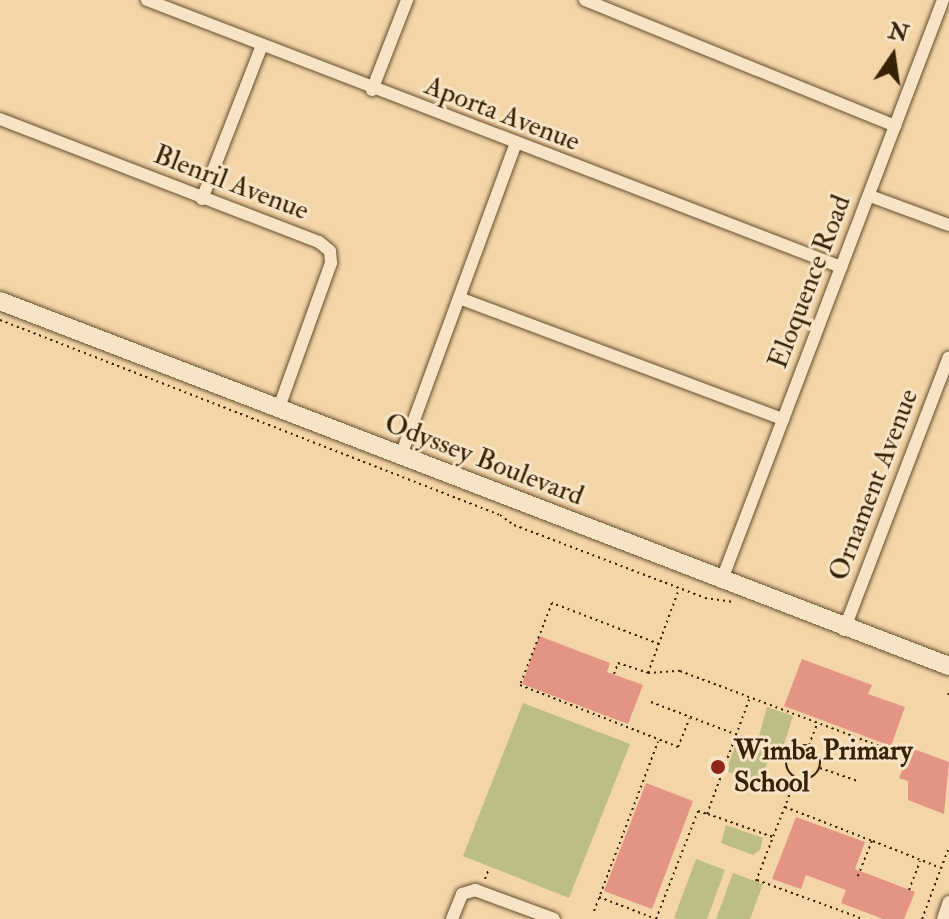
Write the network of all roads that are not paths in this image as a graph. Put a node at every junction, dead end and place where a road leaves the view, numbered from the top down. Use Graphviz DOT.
graph roads {
  1 [pos="147,0"];
  2 [pos="407,0"];
  3 [pos="585,0"];
  4 [pos="943,0"];
  5 [pos="262,45"];
  6 [pos="372,90"];
  7 [pos="0,119"];
  8 [pos="895,126"];
  9 [pos="515,145"];
  10 [pos="870,196"];
  11 [pos="202,199"];
  12 [pos="949,225"];
  13 [pos="841,267"];
  14 [pos="459,298"];
  15 [pos="0,301"];
  16 [pos="949,357"];
  17 [pos="278,410"];
  18 [pos="783,419"];
  19 [pos="400,458"];
  20 [pos="721,582"];
  21 [pos="844,630"];
  22 [pos="949,666"];
  23 [pos="949,902"];
  24 [pos="452,919"];
  25 [pos="554,919"];
  26 [pos="943,919"];
  1 -- 5 [label="street, Aporta Avenue"];
  2 -- 6 [label="street"];
  3 -- 8 [label="street"];
  4 -- 8 [label="street, Eloquence Road"];
  5 -- 6 [label="street, Aporta Avenue"];
  5 -- 11 [label="street"];
  6 -- 9 [label="street, Aporta Avenue"];
  7 -- 11 [label="street, Blenril Avenue"];
  8 -- 10 [label="street, Eloquence Road"];
  9 -- 13 [label="street, Aporta Avenue"];
  9 -- 14 [label="street"];
  10 -- 12 [label="street"];
  10 -- 13 [label="street, Eloquence Road"];
  11 -- 17 [label="street, Blenril Avenue"];
  13 -- 18 [label="street, Eloquence Road"];
  14 -- 18 [label="street"];
  14 -- 19 [label="street"];
  15 -- 17 [label="street, Odyssey Boulevard"];
  16 -- 21 [label="street, Ornament Avenue"];
  17 -- 19 [label="street, Odyssey Boulevard"];
  18 -- 20 [label="street, Eloquence Road"];
  19 -- 20 [label="street, Odyssey Boulevard"];
  20 -- 21 [label="street, Odyssey Boulevard"];
  21 -- 22 [label="street, Odyssey Boulevard"];
  23 -- 26 [label="street"];
  24 -- 25 [label="street"];
}
